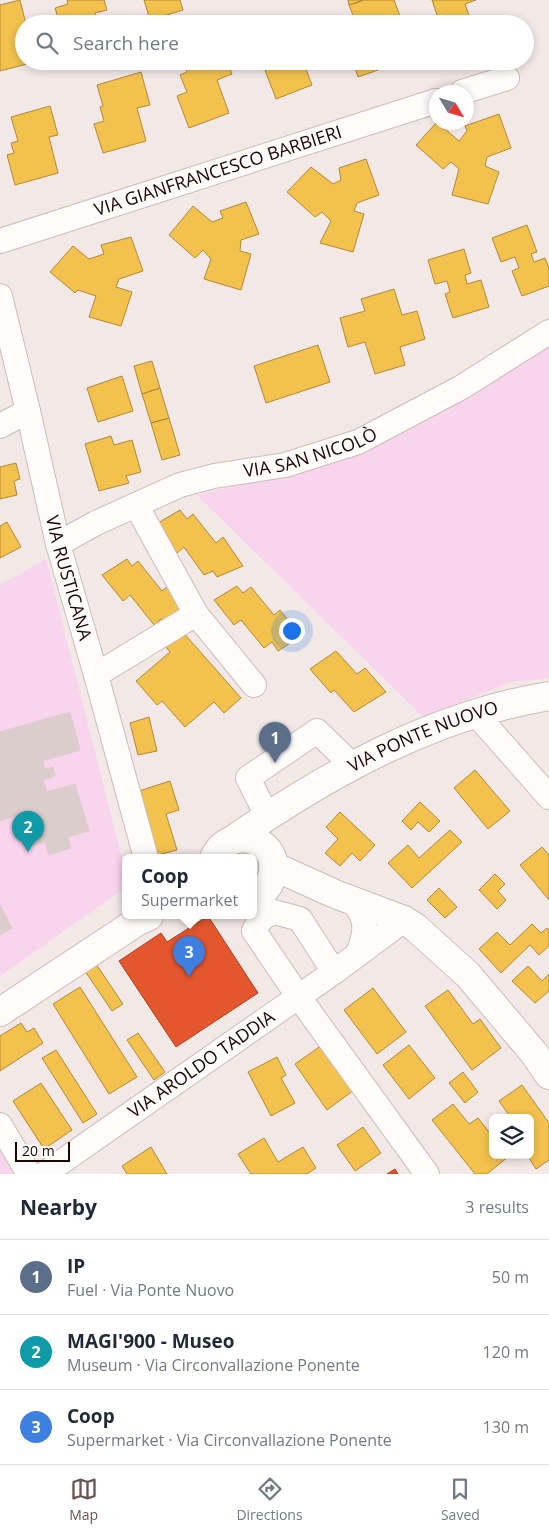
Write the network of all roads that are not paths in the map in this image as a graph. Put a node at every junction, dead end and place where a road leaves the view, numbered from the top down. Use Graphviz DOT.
graph roads {
  1 [pos="507,78"];
  2 [pos="474,88"];
  3 [pos="429,103"];
  4 [pos="0,241"];
  5 [pos="0,296"];
  6 [pos="549,332"];
  7 [pos="28,411"];
  8 [pos="0,426"];
  9 [pos="136,505"];
  10 [pos="58,544"];
  11 [pos="196,614"];
  12 [pos="96,676"];
  13 [pos="254,685"];
  14 [pos="549,696"];
  15 [pos="476,714"];
  16 [pos="352,765"];
  17 [pos="305,792"];
  18 [pos="549,797"];
  19 [pos="267,816"];
  20 [pos="234,839"];
  21 [pos="145,854"];
  22 [pos="217,854"];
  23 [pos="270,858"];
  24 [pos="258,895"];
  25 [pos="343,897"];
  26 [pos="122,917"];
  27 [pos="144,919"];
  28 [pos="404,920"];
  29 [pos="358,953"];
  30 [pos="334,972"];
  31 [pos="0,996"];
  32 [pos="298,996"];
  33 [pos="0,1012"];
  34 [pos="549,1075"];
  35 [pos="0,1125"];
  36 [pos="30,1174"];
  37 [pos="44,1174"];
  38 [pos="427,1174"];
  1 -- 2 [label="street"];
  3 -- 4 [label="street, VIA GIANFRANCESCO BARBIERI"];
  5 -- 7 [label="street, VIA RUSTICANA"];
  6 -- 9 [label="street, VIA SAN NICOLÒ"];
  7 -- 8 [label="street"];
  7 -- 10 [label="street, VIA RUSTICANA"];
  9 -- 10 [label="street, VIA SAN NICOLÒ"];
  9 -- 11 [label="street"];
  10 -- 12 [label="street, VIA RUSTICANA"];
  11 -- 12 [label="street"];
  11 -- 13 [label="street"];
  12 -- 21 [label="street, VIA RUSTICANA"];
  14 -- 15 [label="main road, VIA PONTE NUOVO"];
  15 -- 16 [label="main road, VIA PONTE NUOVO"];
  15 -- 18 [label="street"];
  16 -- 17 [label="main road, VIA PONTE NUOVO"];
  16 -- 19 [label="street"];
  17 -- 19 [label="main road, VIA PONTE NUOVO"];
  17 -- 23 [label="main road, VIA PONTE NUOVO"];
  19 -- 20 [label="main road, VIA PONTE NUOVO"];
  20 -- 22 [label="main road, VIA PONTE NUOVO"];
  20 -- 23 [label="main road"];
  23 -- 24 [label="main road, VIA PONTE NUOVO"];
  23 -- 25 [label="main road"];
  24 -- 25 [label="main road"];
  25 -- 28 [label="main road"];
  25 -- 29 [label="street"];
  26 -- 31 [label="main road"];
  27 -- 33 [label="main road"];
  28 -- 29 [label="street, VIA AROLDO TADDIA"];
  28 -- 34 [label="main road"];
  29 -- 30 [label="street, VIA AROLDO TADDIA"];
  30 -- 32 [label="street, VIA AROLDO TADDIA"];
  30 -- 32 [label="street"];
  32 -- 37 [label="street, VIA AROLDO TADDIA"];
  32 -- 38 [label="street"];
  35 -- 36 [label="street"];
}
